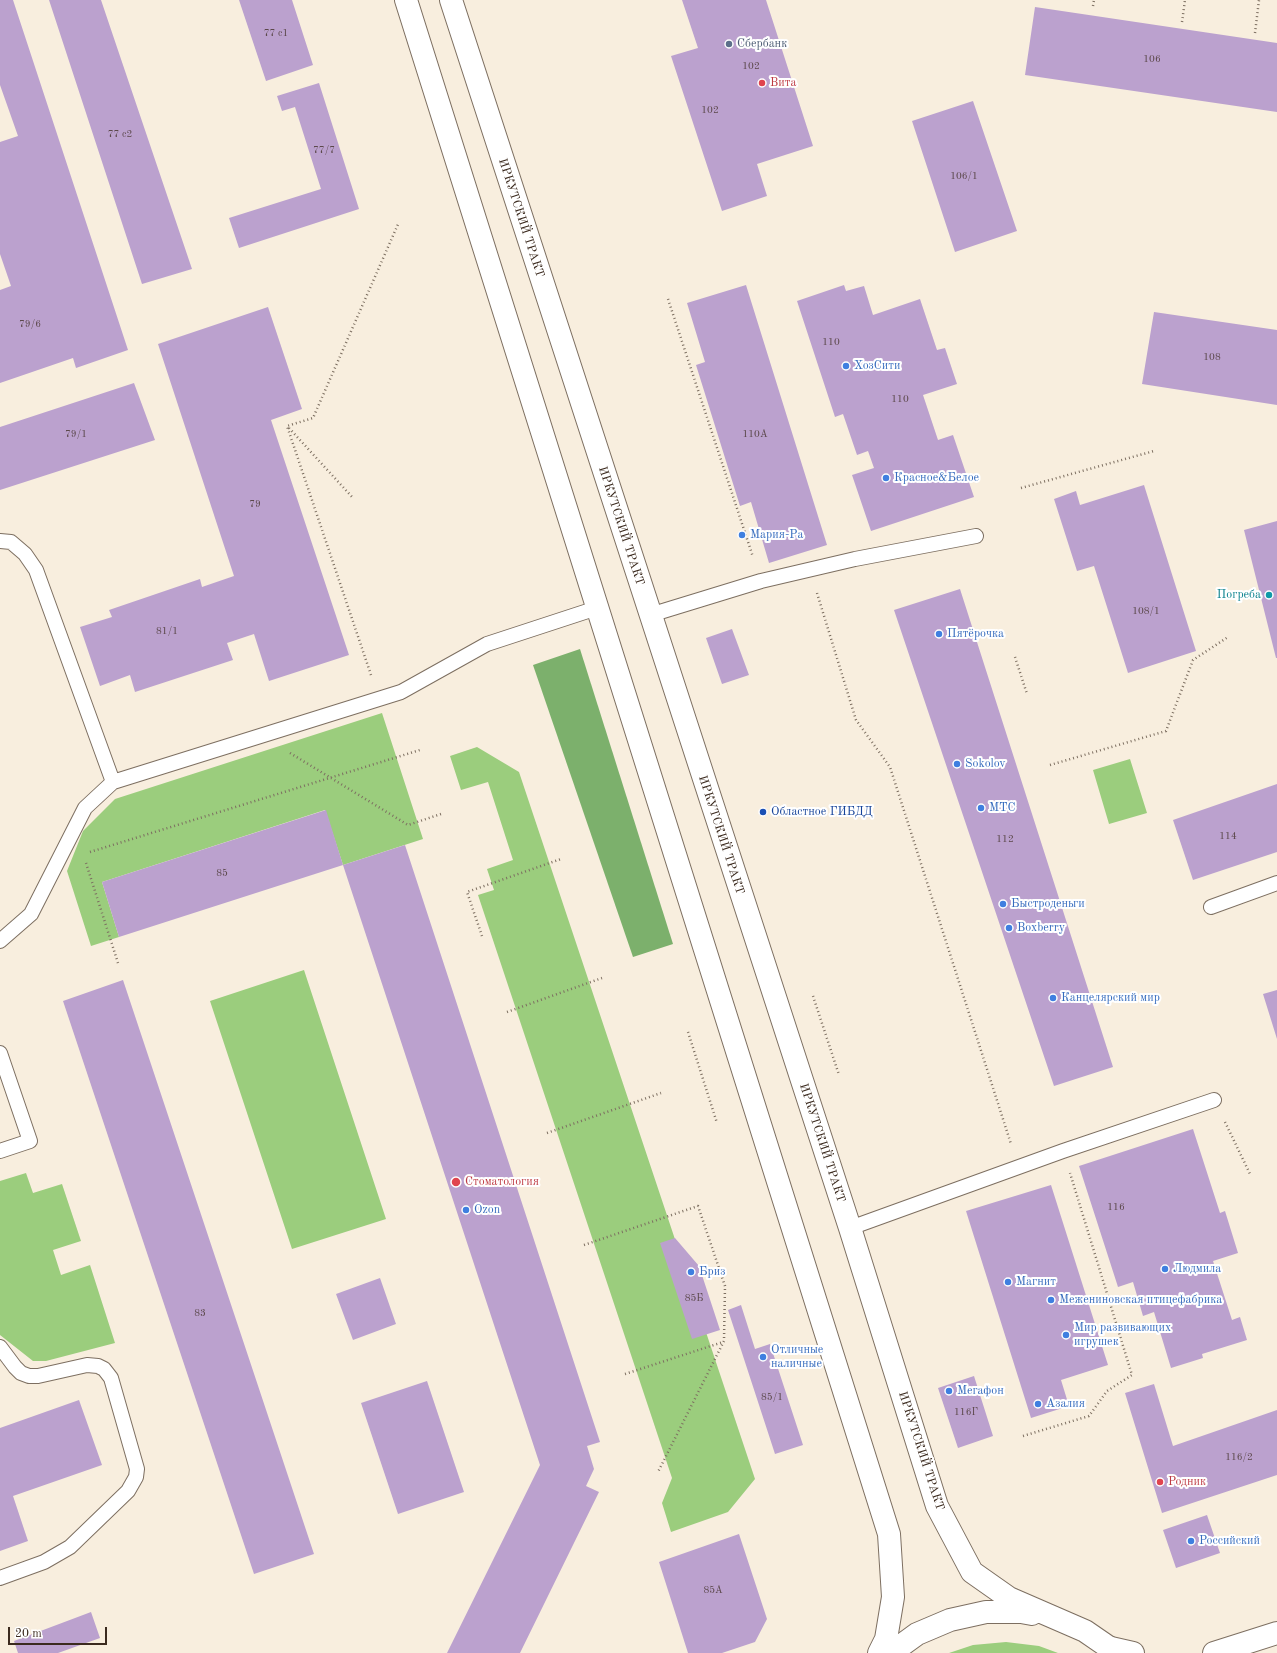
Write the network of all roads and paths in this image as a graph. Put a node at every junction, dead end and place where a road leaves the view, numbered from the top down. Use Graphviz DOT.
graph roads {
  1 [pos="406,0"];
  2 [pos="451,0"];
  3 [pos="1094,0"];
  4 [pos="1185,0"];
  5 [pos="1259,0"];
  6 [pos="1093,6"];
  7 [pos="1182,22"];
  8 [pos="1255,33"];
  9 [pos="399,222"];
  10 [pos="668,299"];
  11 [pos="287,426"];
  12 [pos="1154,451"];
  13 [pos="1021,488"];
  14 [pos="353,498"];
  15 [pos="976,536"];
  16 [pos="0,541"];
  17 [pos="809,570"];
  18 [pos="761,581"];
  19 [pos="597,608"];
  20 [pos="650,615"];
  21 [pos="1228,637"];
  22 [pos="1015,657"];
  23 [pos="1027,694"];
  24 [pos="379,698"];
  25 [pos="262,735"];
  26 [pos="420,750"];
  27 [pos="1050,765"];
  28 [pos="330,778"];
  29 [pos="113,782"];
  30 [pos="441,814"];
  31 [pos="83,854"];
  32 [pos="561,859"];
  33 [pos="85,861"];
  34 [pos="1277,883"];
  35 [pos="1211,906"];
  36 [pos="482,936"];
  37 [pos="0,941"];
  38 [pos="118,963"];
  39 [pos="602,978"];
  40 [pos="813,996"];
  41 [pos="507,1012"];
  42 [pos="688,1032"];
  43 [pos="0,1053"];
  44 [pos="839,1075"];
  45 [pos="662,1093"];
  46 [pos="1214,1100"];
  47 [pos="717,1123"];
  48 [pos="547,1133"];
  49 [pos="0,1151"];
  50 [pos="1063,1151"];
  51 [pos="1018,1167"];
  52 [pos="1250,1176"];
  53 [pos="850,1228"];
  54 [pos="584,1245"];
  55 [pos="724,1341"];
  56 [pos="0,1348"];
  57 [pos="625,1374"];
  58 [pos="1023,1436"];
  59 [pos="658,1472"];
  60 [pos="0,1578"];
  61 [pos="1056,1620"];
  62 [pos="1277,1633"];
  63 [pos="1114,1650"];
  64 [pos="879,1653"];
  65 [pos="891,1653"];
  66 [pos="1133,1653"];
  67 [pos="1214,1653"];
  1 -- 19 [label="main road"];
  2 -- 20 [label="main road, ИРКУТСКИЙ ТРАКТ"];
  3 -- 6 [label="path"];
  4 -- 7 [label="path"];
  5 -- 8 [label="path"];
  9 -- 11 [label="path"];
  10 -- 18 [label="path"];
  11 -- 14 [label="path"];
  11 -- 24 [label="path"];
  12 -- 13 [label="path"];
  15 -- 17 [label="lane"];
  16 -- 29 [label="lane"];
  17 -- 18 [label="lane"];
  17 -- 51 [label="path"];
  18 -- 20 [label="lane"];
  19 -- 24 [label="lane"];
  19 -- 64 [label="main road"];
  20 -- 53 [label="main road, ИРКУТСКИЙ ТРАКТ"];
  21 -- 27 [label="path"];
  22 -- 23 [label="path"];
  24 -- 25 [label="lane"];
  25 -- 28 [label="path"];
  25 -- 29 [label="lane"];
  26 -- 28 [label="path"];
  28 -- 30 [label="path"];
  28 -- 31 [label="path"];
  29 -- 37 [label="lane"];
  32 -- 36 [label="path"];
  33 -- 38 [label="path"];
  34 -- 35 [label="lane"];
  39 -- 41 [label="path"];
  40 -- 44 [label="path"];
  42 -- 47 [label="path"];
  43 -- 49 [label="lane"];
  45 -- 48 [label="path"];
  46 -- 50 [label="lane"];
  46 -- 52 [label="path"];
  50 -- 51 [label="lane"];
  50 -- 58 [label="path"];
  51 -- 53 [label="lane"];
  53 -- 61 [label="main road, ИРКУТСКИЙ ТРАКТ"];
  54 -- 55 [label="path"];
  55 -- 57 [label="path"];
  55 -- 59 [label="path"];
  56 -- 60 [label="lane"];
  61 -- 63 [label="main road, ИРКУТСКИЙ ТРАКТ"];
  61 -- 65 [label="main road, ИРКУТСКИЙ ТРАКТ"];
  62 -- 67 [label="main road"];
  63 -- 66 [label="main road"];
}
